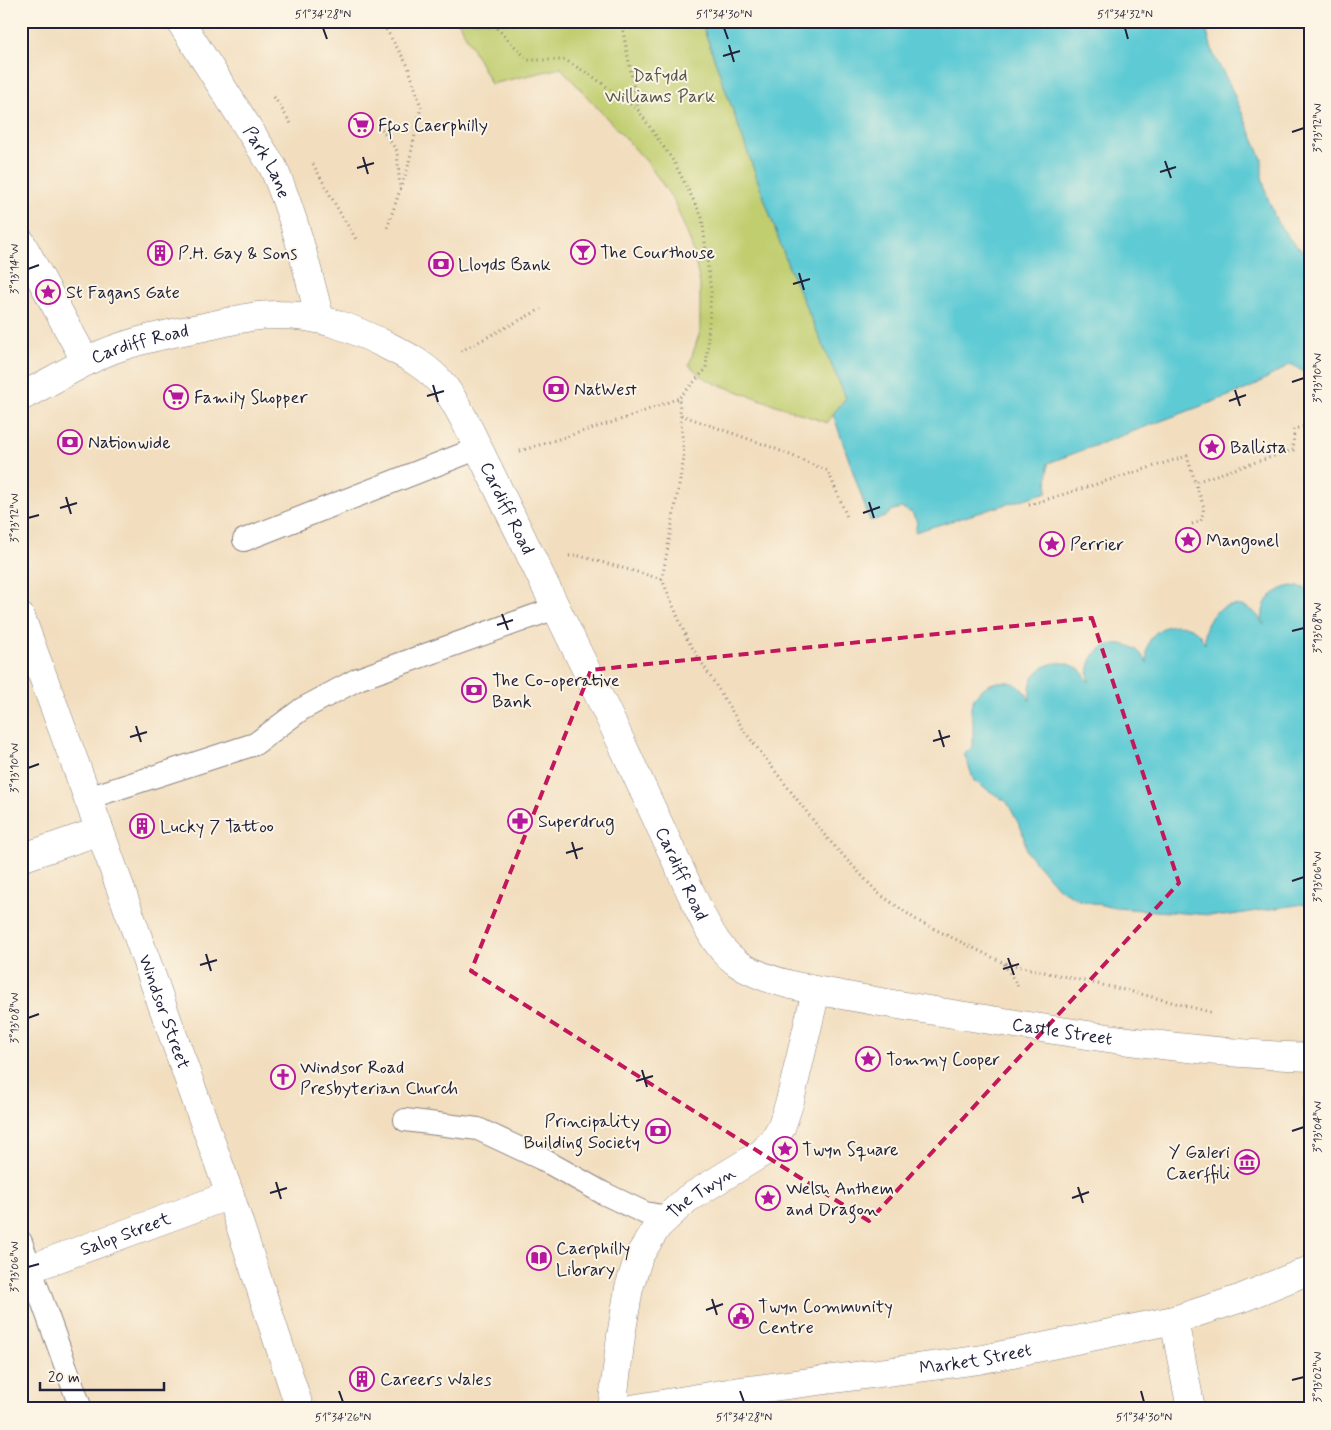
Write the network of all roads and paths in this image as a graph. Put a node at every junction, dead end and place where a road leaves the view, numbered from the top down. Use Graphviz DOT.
graph roads {
  1 [pos="180,21"];
  2 [pos="380,21"];
  3 [pos="490,21"];
  4 [pos="621,21"];
  5 [pos="638,110"];
  6 [pos="379,125"];
  7 [pos="400,192"];
  8 [pos="386,231"];
  9 [pos="21,242"];
  10 [pos="541,309"];
  11 [pos="320,319"];
  12 [pos="86,362"];
  13 [pos="427,369"];
  14 [pos="21,397"];
  15 [pos="679,398"];
  16 [pos="681,415"];
  17 [pos="1310,425"];
  18 [pos="482,455"];
  19 [pos="1195,482"];
  20 [pos="1029,505"];
  21 [pos="848,519"];
  22 [pos="1192,524"];
  23 [pos="244,540"];
  24 [pos="576,555"];
  25 [pos="662,579"];
  26 [pos="556,608"];
  27 [pos="21,618"];
  28 [pos="88,798"];
  29 [pos="100,832"];
  30 [pos="21,858"];
  31 [pos="816,991"];
  32 [pos="1215,1013"];
  33 [pos="1310,1057"];
  34 [pos="405,1120"];
  35 [pos="230,1195"];
  36 [pos="667,1217"];
  37 [pos="21,1242"];
  38 [pos="26,1270"];
  39 [pos="1310,1270"];
  40 [pos="1174,1320"];
  41 [pos="81,1409"];
  42 [pos="300,1409"];
  43 [pos="612,1409"];
  44 [pos="631,1409"];
  45 [pos="1191,1409"];
  1 -- 11 [label="main road, Park Lane"];
  2 -- 7 [label="path"];
  3 -- 5 [label="path"];
  4 -- 5 [label="path"];
  5 -- 15 [label="path"];
  6 -- 7 [label="path"];
  7 -- 8 [label="path"];
  9 -- 12 [label="main road"];
  10 -- 13 [label="path"];
  11 -- 12 [label="main road, Cardiff Road"];
  11 -- 13 [label="main road, Cardiff Road"];
  12 -- 14 [label="main road, Cardiff Road"];
  13 -- 18 [label="main road, Cardiff Road"];
  15 -- 16 [label="path"];
  15 -- 18 [label="path"];
  16 -- 21 [label="path"];
  16 -- 25 [label="path"];
  17 -- 19 [label="path"];
  18 -- 23 [label="lane"];
  18 -- 26 [label="main road, Cardiff Road"];
  19 -- 20 [label="path"];
  19 -- 22 [label="path"];
  24 -- 25 [label="path"];
  25 -- 32 [label="path"];
  26 -- 28 [label="lane"];
  26 -- 31 [label="main road, Cardiff Road"];
  27 -- 28 [label="main road, Windsor Street"];
  28 -- 29 [label="main road, Windsor Street"];
  29 -- 30 [label="main road"];
  29 -- 35 [label="main road, Windsor Street"];
  31 -- 33 [label="main road, Castle Street"];
  31 -- 36 [label="main road, The Twyn"];
  34 -- 36 [label="lane"];
  35 -- 38 [label="main road, Salop Street"];
  35 -- 42 [label="main road, Windsor Street"];
  36 -- 43 [label="main road, The Twyn"];
  37 -- 38 [label="lane"];
  38 -- 41 [label="lane"];
  39 -- 40 [label="main road, Market Street"];
  40 -- 44 [label="main road, Market Street"];
  40 -- 45 [label="main road"];
}
